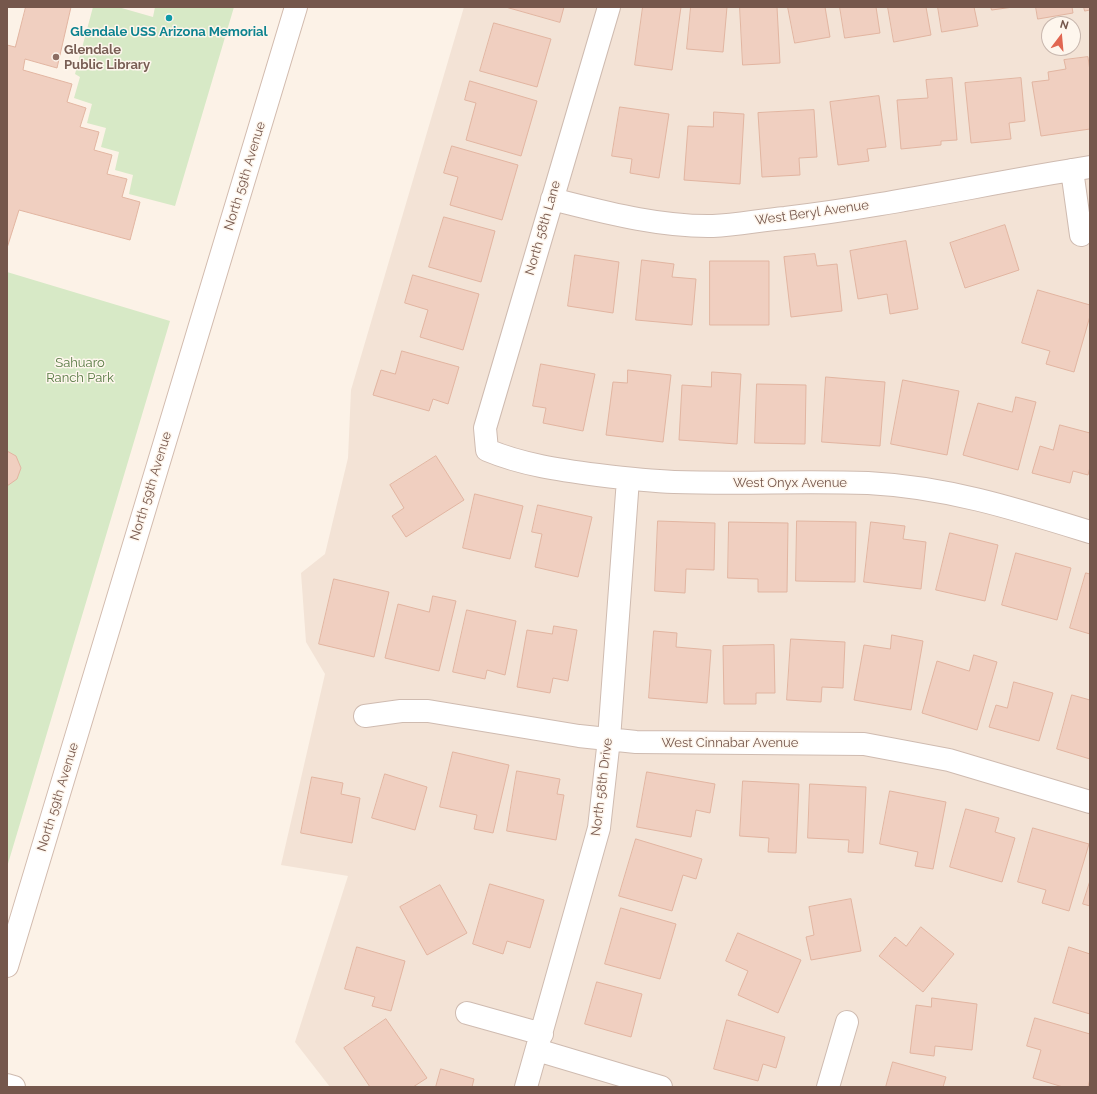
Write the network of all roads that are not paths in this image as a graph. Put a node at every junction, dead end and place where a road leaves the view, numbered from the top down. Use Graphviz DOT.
graph roads {
  1 [pos="296,7"];
  2 [pos="609,7"];
  3 [pos="1081,168"];
  4 [pos="552,199"];
  5 [pos="1081,235"];
  6 [pos="487,450"];
  7 [pos="628,479"];
  8 [pos="1090,532"];
  9 [pos="365,716"];
  10 [pos="609,739"];
  11 [pos="1090,802"];
  12 [pos="7,966"];
  13 [pos="467,1013"];
  14 [pos="848,1022"];
  15 [pos="539,1042"];
  16 [pos="7,1085"];
  17 [pos="14,1087"];
  18 [pos="526,1087"];
  19 [pos="661,1087"];
  20 [pos="828,1087"];
  1 -- 12 [label="street, North 59th Avenue"];
  2 -- 4 [label="street, North 58th Lane"];
  3 -- 4 [label="street, West Beryl Avenue"];
  3 -- 5 [label="street, West Beryl Avenue"];
  4 -- 6 [label="street, North 58th Lane"];
  6 -- 7 [label="street, West Onyx Avenue"];
  7 -- 8 [label="street, West Onyx Avenue"];
  7 -- 10 [label="street, North 58th Drive"];
  9 -- 10 [label="street, West Cinnabar Avenue"];
  10 -- 11 [label="street, West Cinnabar Avenue"];
  10 -- 15 [label="street, North 58th Drive"];
  13 -- 15 [label="street"];
  14 -- 20 [label="street"];
  15 -- 18 [label="street, North 58th Drive"];
  15 -- 19 [label="street"];
  16 -- 17 [label="street"];
}
